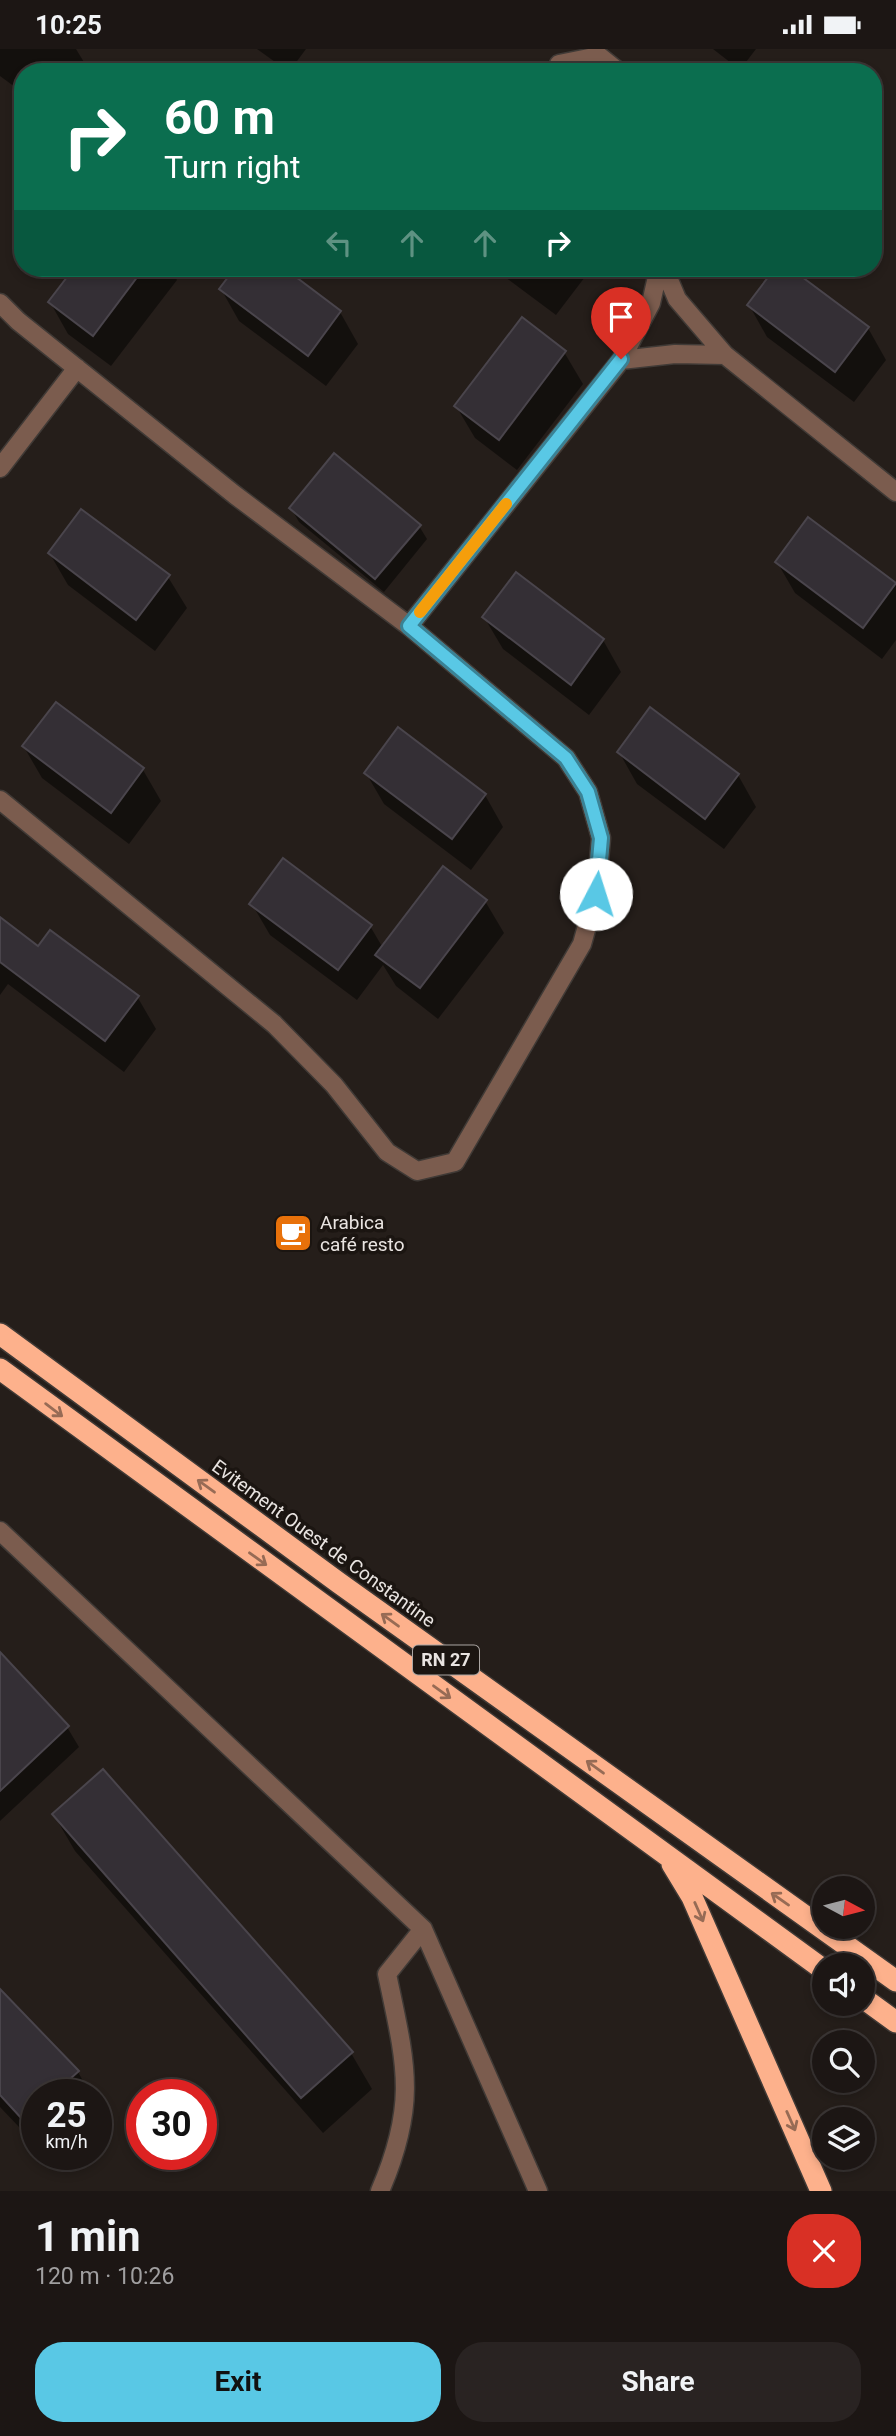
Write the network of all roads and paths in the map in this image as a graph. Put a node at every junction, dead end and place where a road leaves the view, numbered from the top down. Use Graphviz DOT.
graph roads {
  1 [pos="557,61"];
  2 [pos="608,63"];
  3 [pos="659,277"];
  4 [pos="666,277"];
  5 [pos="0,303"];
  6 [pos="725,355"];
  7 [pos="621,359"];
  8 [pos="77,369"];
  9 [pos="0,468"];
  10 [pos="896,492"];
  11 [pos="409,626"];
  12 [pos="0,800"];
  13 [pos="0,1334"];
  14 [pos="0,1369"];
  15 [pos="0,1531"];
  16 [pos="665,1854"];
  17 [pos="423,1929"];
  18 [pos="812,1961"];
  19 [pos="896,1981"];
  20 [pos="875,2007"];
  21 [pos="896,2022"];
  22 [pos="380,2191"];
  23 [pos="538,2191"];
  24 [pos="821,2191"];
  1 -- 2 [label="street"];
  3 -- 7 [label="street"];
  4 -- 6 [label="street"];
  5 -- 8 [label="street"];
  6 -- 7 [label="street"];
  6 -- 10 [label="street"];
  7 -- 11 [label="street"];
  8 -- 9 [label="street"];
  8 -- 11 [label="street"];
  11 -- 12 [label="street"];
  19 -- 13 [label="highway, Evitement Ouest de Constantine / RN 27, one-way"];
  14 -- 16 [label="highway, RN 27, one-way"];
  15 -- 17 [label="street"];
  16 -- 18 [label="highway, RN 27"];
  16 -- 24 [label="highway, one-way"];
  17 -- 22 [label="street"];
  17 -- 23 [label="street"];
  20 -- 21 [label="highway"];
}
